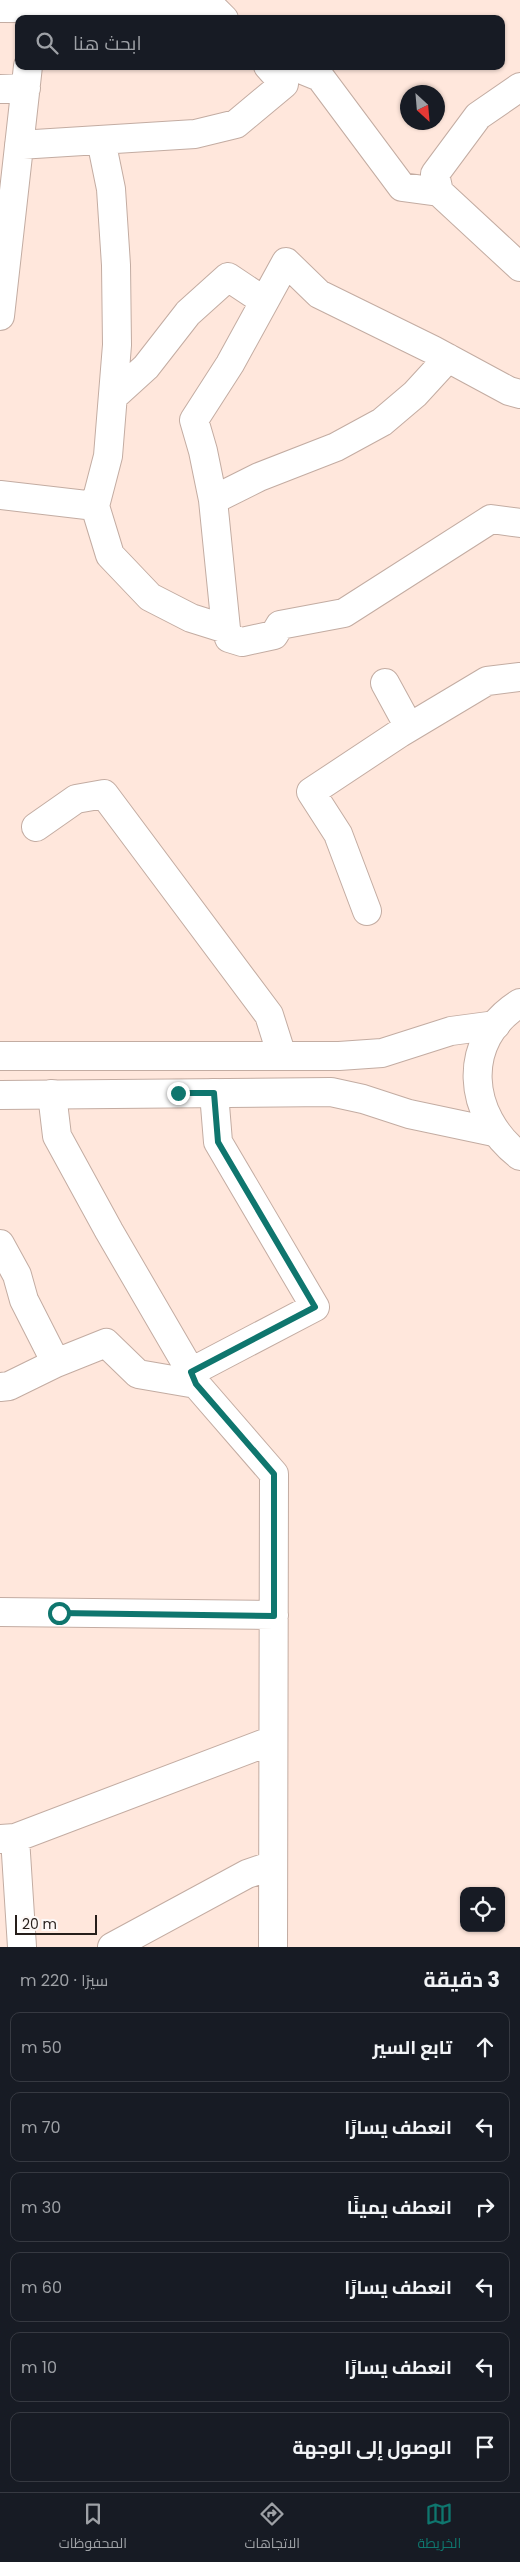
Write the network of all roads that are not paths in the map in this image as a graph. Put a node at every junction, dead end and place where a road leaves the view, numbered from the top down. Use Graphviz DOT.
graph roads {
  1 [pos="0,8"];
  2 [pos="218,9"];
  3 [pos="34,14"];
  4 [pos="272,70"];
  5 [pos="303,70"];
  6 [pos="18,81"];
  7 [pos="520,87"];
  8 [pos="101,140"];
  9 [pos="19,145"];
  10 [pos="439,192"];
  11 [pos="520,267"];
  12 [pos="264,301"];
  13 [pos="0,316"];
  14 [pos="448,358"];
  15 [pos="520,394"];
  16 [pos="113,397"];
  17 [pos="0,495"];
  18 [pos="213,500"];
  19 [pos="95,506"];
  20 [pos="520,523"];
  21 [pos="226,629"];
  22 [pos="520,677"];
  23 [pos="385,683"];
  24 [pos="409,728"];
  25 [pos="36,826"];
  26 [pos="367,911"];
  27 [pos="520,1003"];
  28 [pos="496,1025"];
  29 [pos="0,1056"];
  30 [pos="282,1056"];
  31 [pos="214,1093"];
  32 [pos="52,1094"];
  33 [pos="0,1095"];
  34 [pos="494,1132"];
  35 [pos="520,1156"];
  36 [pos="0,1244"];
  37 [pos="56,1363"];
  38 [pos="194,1378"];
  39 [pos="0,1387"];
  40 [pos="0,1612"];
  41 [pos="274,1616"];
  42 [pos="273,1740"];
  43 [pos="8,1839"];
  44 [pos="273,1865"];
  45 [pos="22,1947"];
  46 [pos="112,1947"];
  47 [pos="273,1947"];
  1 -- 3 [label="street"];
  2 -- 3 [label="street"];
  4 -- 8 [label="street"];
  5 -- 10 [label="street"];
  6 -- 9 [label="street"];
  7 -- 10 [label="street"];
  8 -- 9 [label="street"];
  8 -- 16 [label="street"];
  9 -- 13 [label="street"];
  10 -- 11 [label="street"];
  12 -- 14 [label="street"];
  12 -- 16 [label="street"];
  12 -- 18 [label="street"];
  14 -- 15 [label="street"];
  14 -- 18 [label="street"];
  16 -- 19 [label="street"];
  17 -- 19 [label="street"];
  18 -- 21 [label="street"];
  19 -- 21 [label="street"];
  20 -- 21 [label="street"];
  22 -- 24 [label="street"];
  23 -- 24 [label="street"];
  24 -- 26 [label="street"];
  25 -- 30 [label="street"];
  27 -- 28 [label="street"];
  28 -- 30 [label="street"];
  28 -- 34 [label="street"];
  29 -- 30 [label="street"];
  31 -- 32 [label="street"];
  31 -- 34 [label="street"];
  31 -- 38 [label="street"];
  32 -- 33 [label="street"];
  32 -- 38 [label="street"];
  34 -- 35 [label="street"];
  36 -- 37 [label="street"];
  37 -- 38 [label="street"];
  37 -- 39 [label="street"];
  38 -- 41 [label="street"];
  40 -- 41 [label="street"];
  41 -- 42 [label="street"];
  42 -- 43 [label="street"];
  42 -- 44 [label="street"];
  43 -- 45 [label="street"];
  44 -- 46 [label="street"];
  44 -- 47 [label="street"];
}
